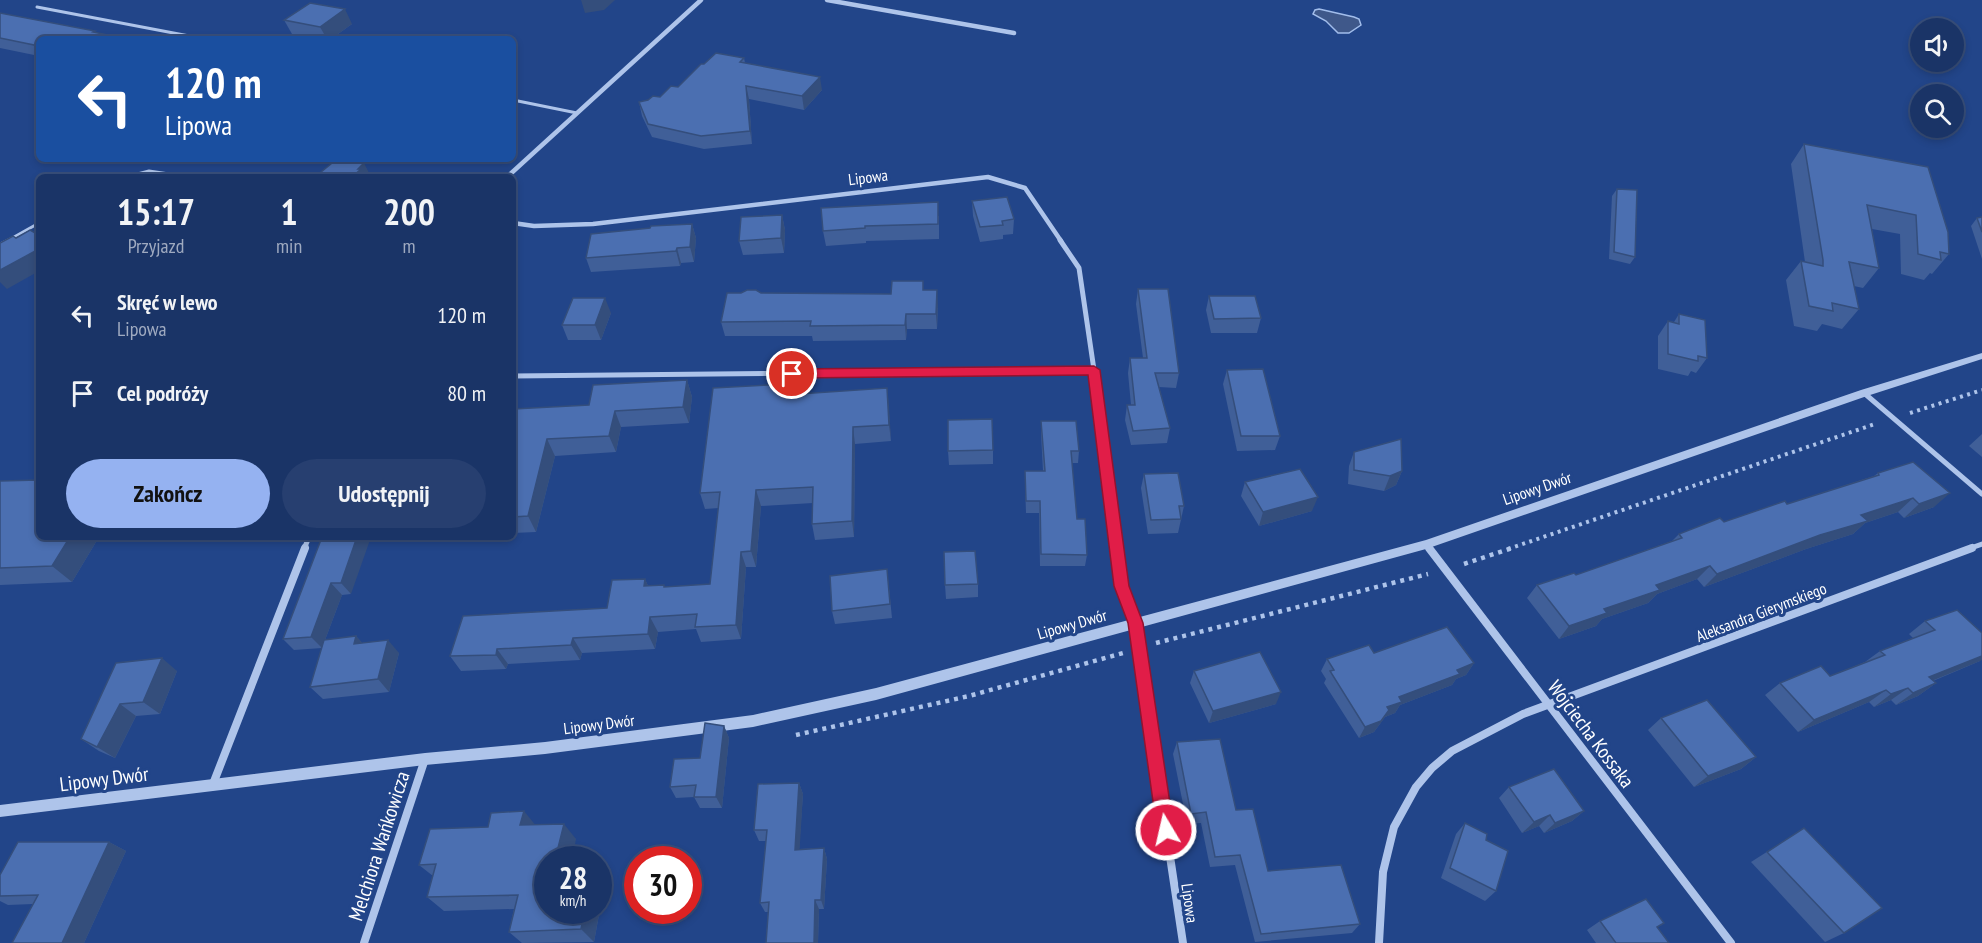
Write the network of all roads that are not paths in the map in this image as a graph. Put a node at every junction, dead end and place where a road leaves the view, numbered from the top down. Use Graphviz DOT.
graph roads {
  1 [pos="701,0"];
  2 [pos="826,0"];
  3 [pos="37,7"];
  4 [pos="1014,33"];
  5 [pos="190,36"];
  6 [pos="516,101"];
  7 [pos="578,113"];
  8 [pos="133,174"];
  9 [pos="176,174"];
  10 [pos="510,174"];
  11 [pos="516,223"];
  12 [pos="36,225"];
  13 [pos="0,245"];
  14 [pos="1982,356"];
  15 [pos="1094,370"];
  16 [pos="516,376"];
  17 [pos="1864,393"];
  18 [pos="1982,494"];
  19 [pos="308,540"];
  20 [pos="1426,544"];
  21 [pos="1982,544"];
  22 [pos="1135,623"];
  23 [pos="1549,706"];
  24 [pos="424,759"];
  25 [pos="212,785"];
  26 [pos="0,811"];
  27 [pos="364,943"];
  28 [pos="1183,943"];
  29 [pos="1379,943"];
  30 [pos="1731,943"];
  1 -- 7 [label="street"];
  2 -- 4 [label="street"];
  3 -- 5 [label="lane"];
  6 -- 7 [label="lane"];
  7 -- 10 [label="street"];
  8 -- 9 [label="lane"];
  11 -- 15 [label="street, Lipowa"];
  12 -- 13 [label="lane"];
  14 -- 17 [label="street, Lipowy Dwór"];
  15 -- 16 [label="street"];
  15 -- 22 [label="street, Lipowa"];
  17 -- 18 [label="street"];
  17 -- 20 [label="street, Lipowy Dwór"];
  19 -- 25 [label="street"];
  20 -- 22 [label="street, Lipowy Dwór"];
  20 -- 23 [label="street, Wojciecha Kossaka"];
  21 -- 23 [label="street, Aleksandra Gierymskiego"];
  22 -- 24 [label="street, Lipowy Dwór"];
  22 -- 28 [label="street, Lipowa"];
  23 -- 29 [label="street, Aleksandra Gierymskiego"];
  23 -- 30 [label="street, Wojciecha Kossaka"];
  24 -- 25 [label="street, Lipowy Dwór"];
  24 -- 27 [label="street, Melchiora Wańkowicza"];
  25 -- 26 [label="street, Lipowy Dwór"];
}
